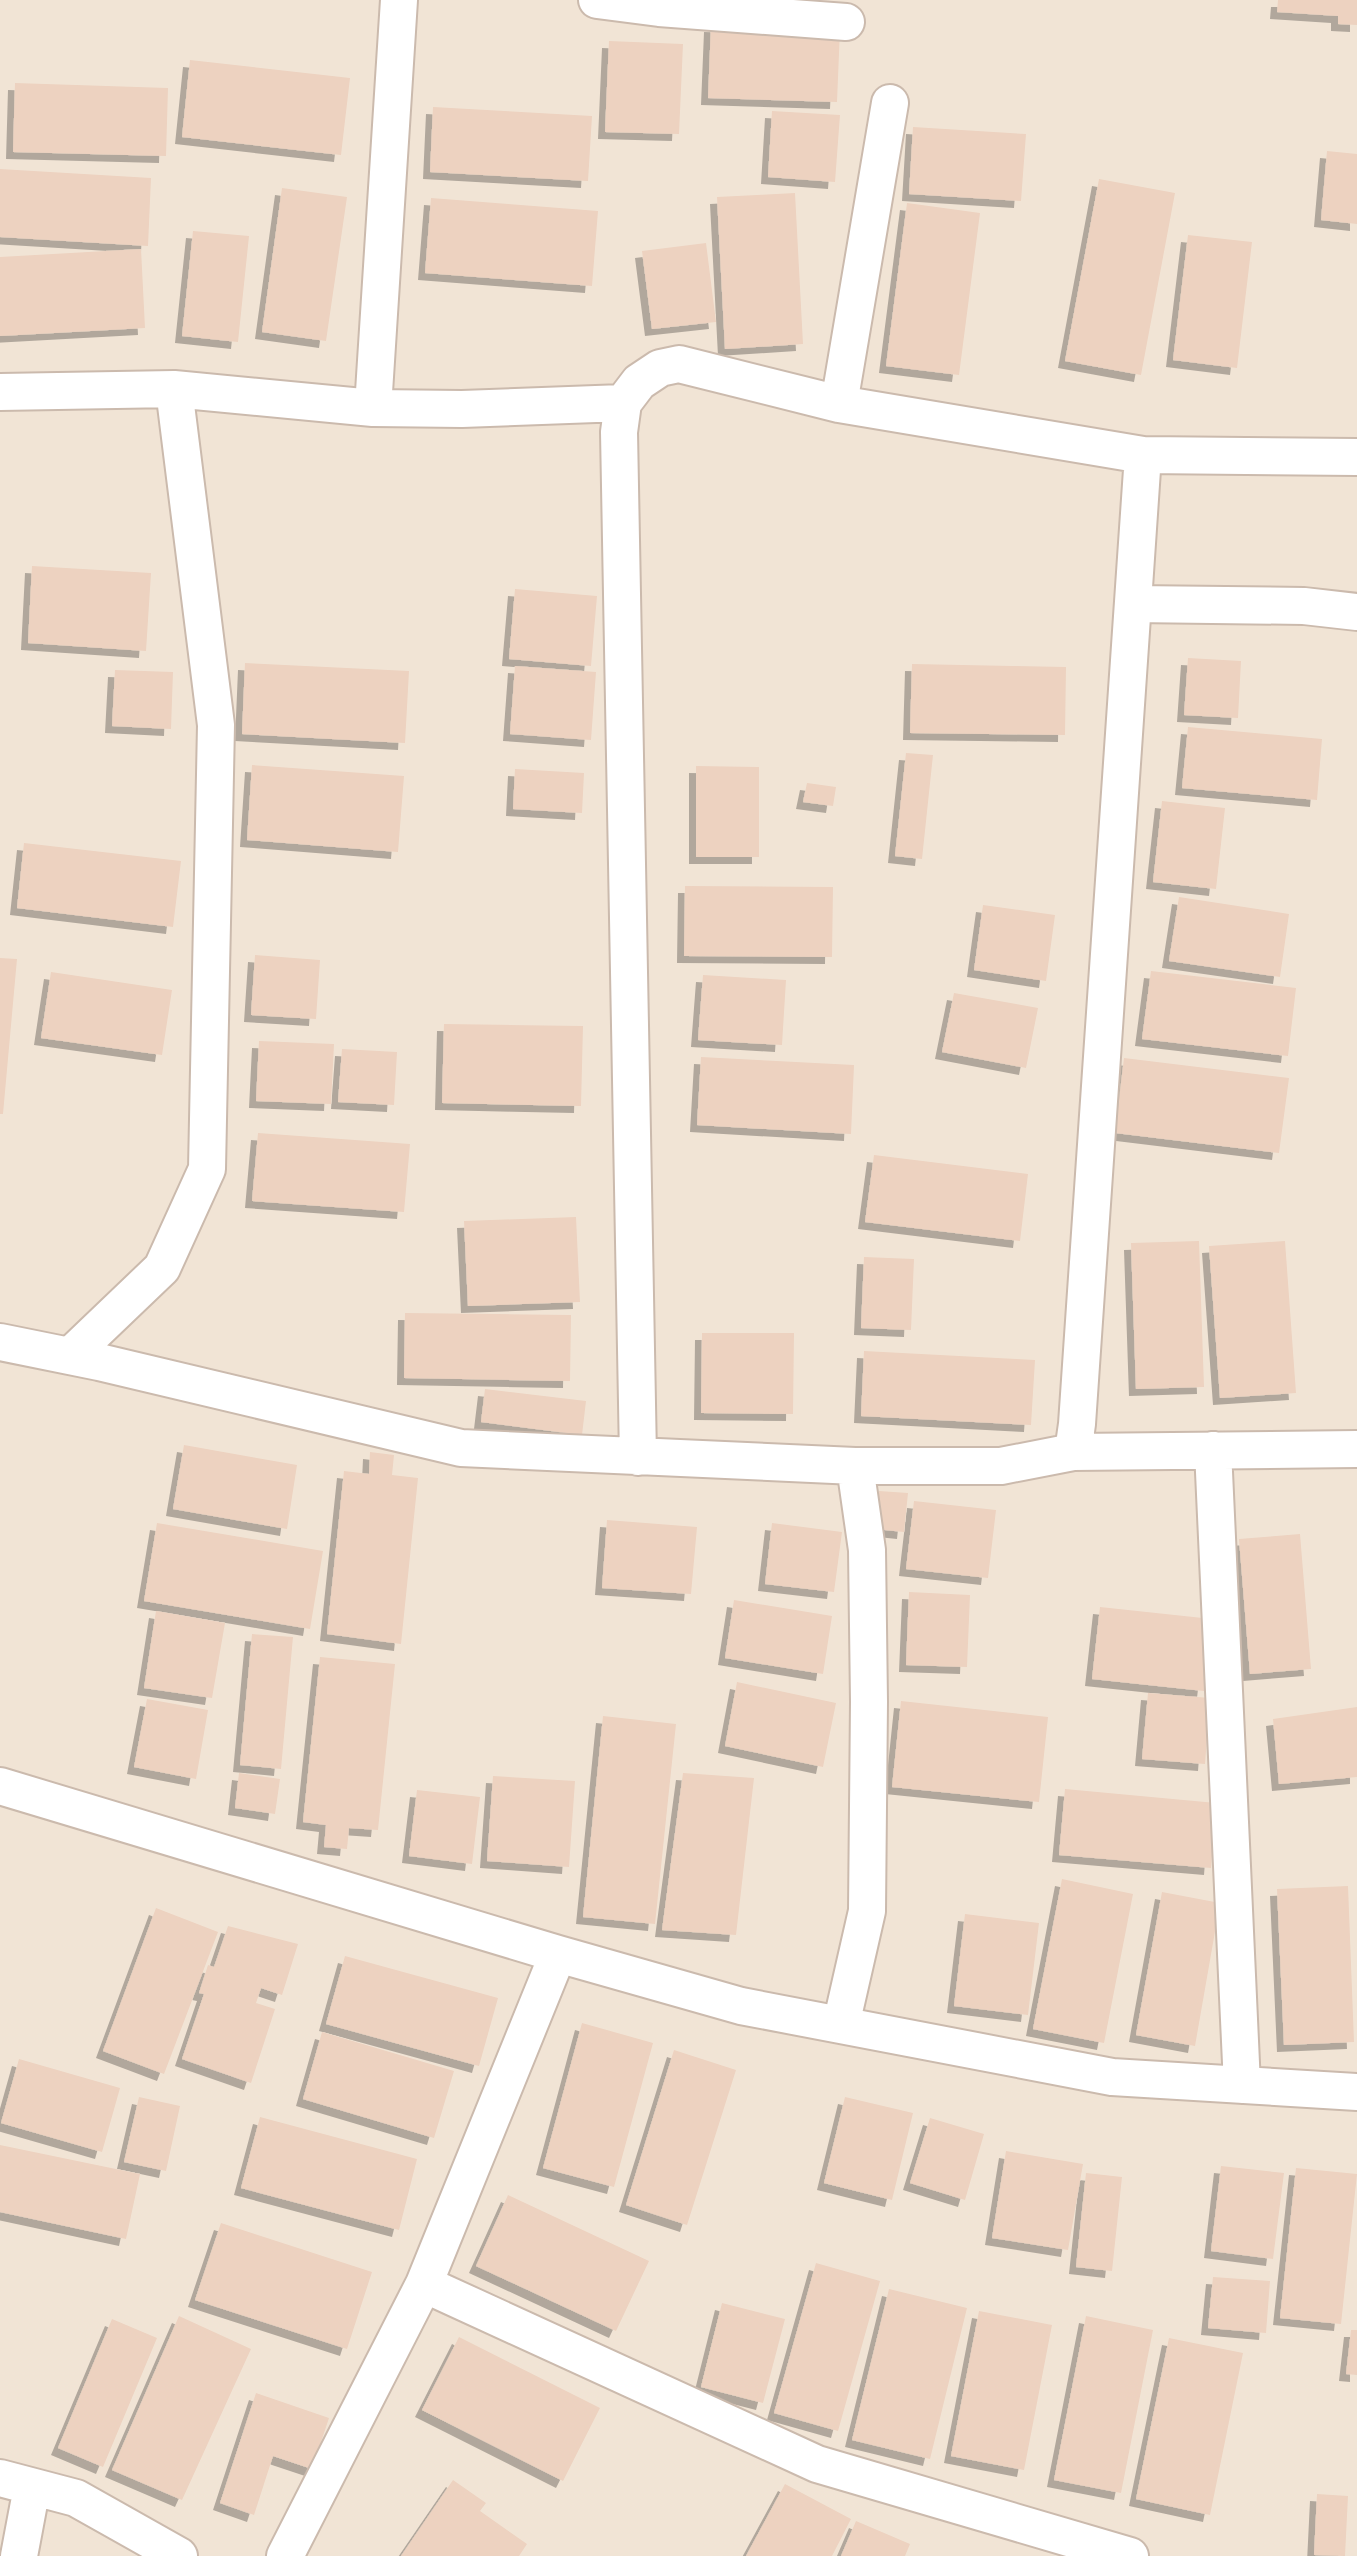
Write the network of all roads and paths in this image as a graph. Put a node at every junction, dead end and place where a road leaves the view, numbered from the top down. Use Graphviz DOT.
graph roads {
  1 [pos="399,0"];
  2 [pos="597,0"];
  3 [pos="846,22"];
  4 [pos="890,103"];
  5 [pos="174,389"];
  6 [pos="0,392"];
  7 [pos="623,403"];
  8 [pos="839,404"];
  9 [pos="373,408"];
  10 [pos="1143,455"];
  11 [pos="1357,457"];
  12 [pos="1133,604"];
  13 [pos="1357,612"];
  14 [pos="0,1342"];
  15 [pos="70,1356"];
  16 [pos="1357,1449"];
  17 [pos="1213,1450"];
  18 [pos="1073,1452"];
  19 [pos="638,1457"];
  20 [pos="855,1466"];
  21 [pos="0,1786"];
  22 [pos="558,1954"];
  23 [pos="841,2025"];
  24 [pos="1242,2085"];
  25 [pos="1357,2092"];
  26 [pos="424,2284"];
  27 [pos="16,2483"];
  28 [pos="19,2556"];
  29 [pos="179,2556"];
  30 [pos="285,2556"];
  31 [pos="1130,2556"];
  1 -- 9 [label="street"];
  2 -- 3 [label="street"];
  4 -- 8 [label="street"];
  5 -- 6 [label="street"];
  5 -- 9 [label="street"];
  5 -- 15 [label="street"];
  7 -- 8 [label="street"];
  7 -- 9 [label="street"];
  7 -- 19 [label="street"];
  8 -- 10 [label="street"];
  10 -- 11 [label="street"];
  10 -- 12 [label="street"];
  12 -- 13 [label="street"];
  12 -- 18 [label="street"];
  14 -- 15 [label="street"];
  15 -- 19 [label="street"];
  16 -- 17 [label="street"];
  17 -- 18 [label="street"];
  17 -- 24 [label="street"];
  18 -- 20 [label="street"];
  19 -- 20 [label="street"];
  20 -- 23 [label="street"];
  21 -- 22 [label="street"];
  22 -- 23 [label="street"];
  22 -- 26 [label="street"];
  23 -- 24 [label="street"];
  24 -- 25 [label="street"];
  26 -- 30 [label="street"];
  26 -- 31 [label="street"];
  27 -- 28 [label="street"];
  27 -- 29 [label="street"];
}
